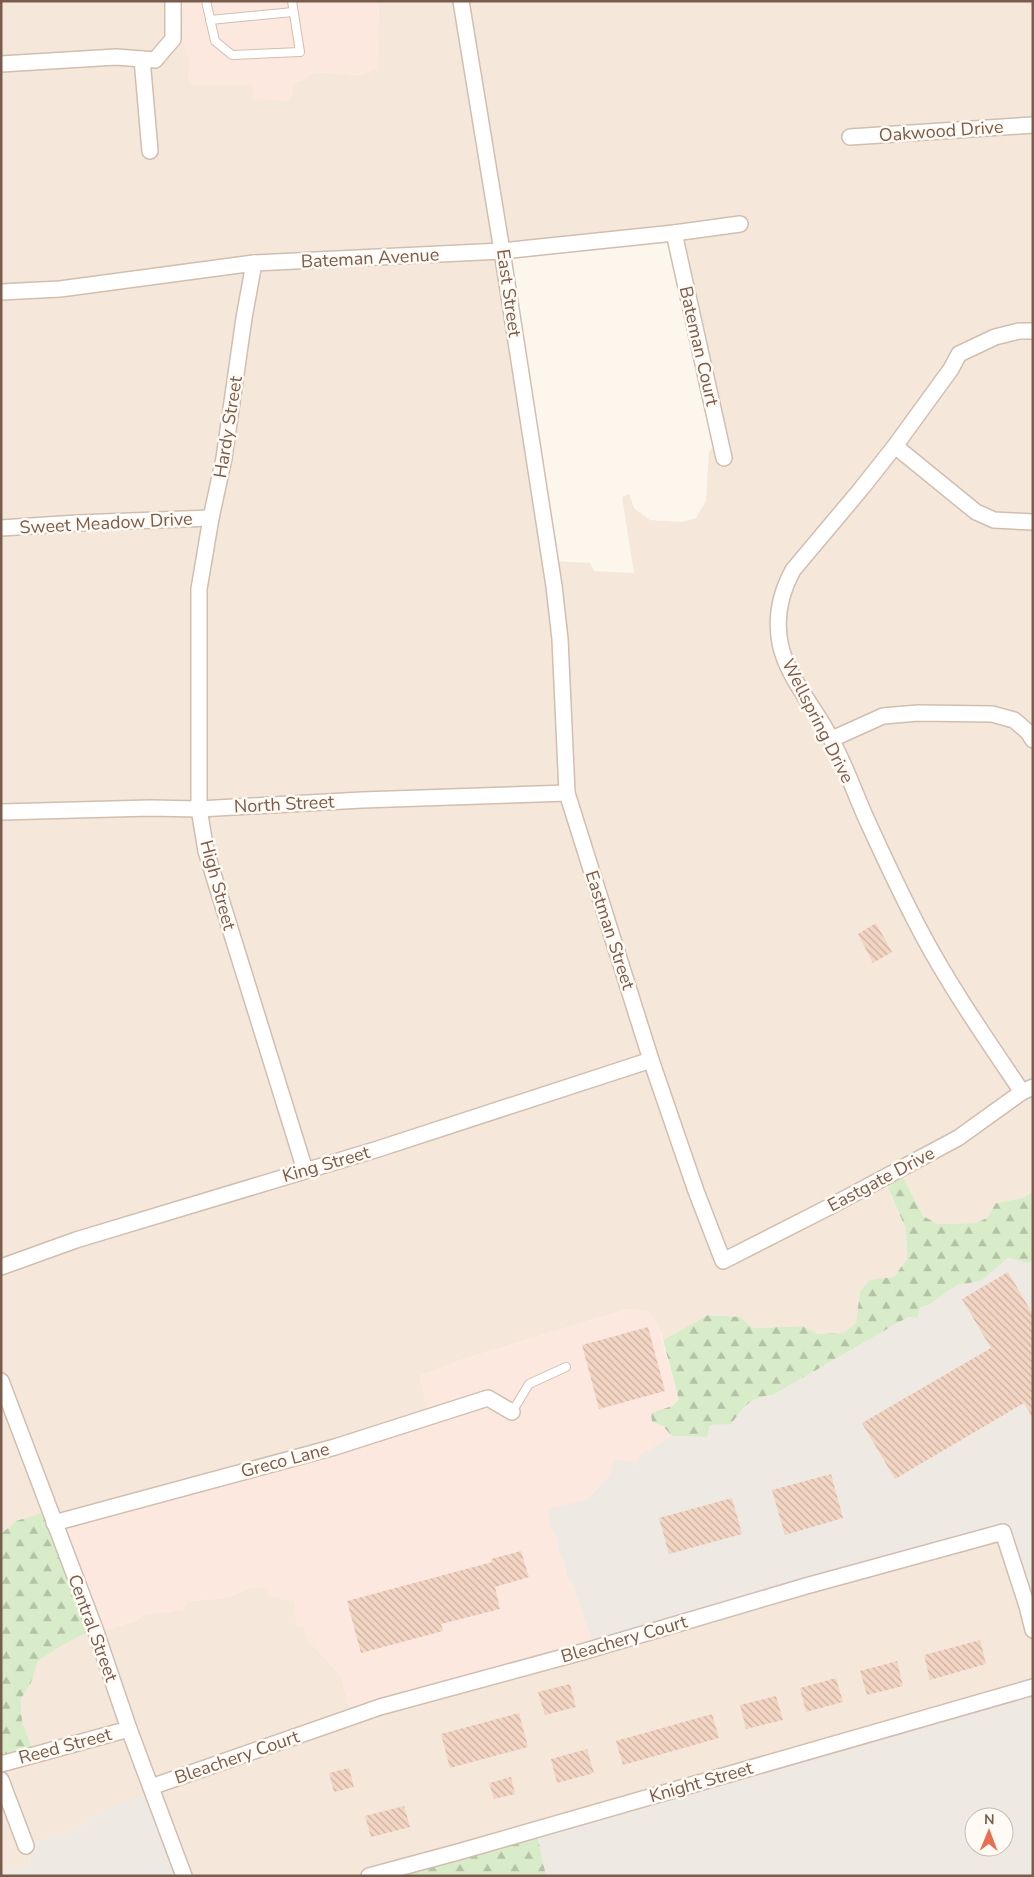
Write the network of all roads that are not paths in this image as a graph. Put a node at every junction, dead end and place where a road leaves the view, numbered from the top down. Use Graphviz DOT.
graph roads {
  1 [pos="173,1"];
  2 [pos="206,1"];
  3 [pos="292,1"];
  4 [pos="462,1"];
  5 [pos="294,12"];
  6 [pos="210,20"];
  7 [pos="142,59"];
  8 [pos="1,64"];
  9 [pos="1033,125"];
  10 [pos="850,137"];
  11 [pos="150,151"];
  12 [pos="740,224"];
  13 [pos="674,233"];
  14 [pos="502,251"];
  15 [pos="254,264"];
  16 [pos="1,292"];
  17 [pos="1033,331"];
  18 [pos="895,446"];
  19 [pos="724,458"];
  20 [pos="211,518"];
  21 [pos="1033,522"];
  22 [pos="1,528"];
  23 [pos="554,586"];
  24 [pos="199,589"];
  25 [pos="832,739"];
  26 [pos="1033,740"];
  27 [pos="567,794"];
  28 [pos="199,809"];
  29 [pos="1,812"];
  30 [pos="651,1060"];
  31 [pos="1027,1090"];
  32 [pos="305,1170"];
  33 [pos="723,1262"];
  34 [pos="1,1267"];
  35 [pos="566,1367"];
  36 [pos="1,1381"];
  37 [pos="512,1412"];
  38 [pos="54,1523"];
  39 [pos="1033,1630"];
  40 [pos="1033,1687"];
  41 [pos="129,1729"];
  42 [pos="1,1764"];
  43 [pos="1,1780"];
  44 [pos="150,1787"];
  45 [pos="26,1846"];
  46 [pos="184,1876"];
  47 [pos="369,1876"];
  1 -- 7 [label="street"];
  2 -- 6 [label="lane"];
  3 -- 5 [label="lane"];
  4 -- 14 [label="street, East Street"];
  5 -- 6 [label="lane"];
  5 -- 6 [label="lane"];
  7 -- 8 [label="street"];
  7 -- 11 [label="street"];
  9 -- 10 [label="street, Oakwood Drive"];
  12 -- 13 [label="street, Bateman Avenue"];
  13 -- 14 [label="street, Bateman Avenue"];
  13 -- 19 [label="street, Bateman Court"];
  14 -- 15 [label="street, Bateman Avenue"];
  14 -- 23 [label="street, East Street"];
  15 -- 16 [label="street, Bateman Avenue"];
  15 -- 20 [label="street, Hardy Street"];
  17 -- 18 [label="street, Wellspring Drive"];
  18 -- 21 [label="street"];
  18 -- 25 [label="street, Wellspring Drive"];
  20 -- 22 [label="street, Sweet Meadow Drive"];
  20 -- 24 [label="street, Hardy Street"];
  23 -- 27 [label="street, Eastman Street"];
  24 -- 28 [label="street, High Street"];
  25 -- 26 [label="street"];
  25 -- 31 [label="street, Wellspring Drive"];
  27 -- 28 [label="street, North Street"];
  27 -- 30 [label="street, Eastman Street"];
  28 -- 29 [label="street, North Street"];
  28 -- 32 [label="street, High Street"];
  30 -- 32 [label="street, King Street"];
  30 -- 33 [label="street, Eastman Street"];
  31 -- 33 [label="street, Eastgate Drive"];
  32 -- 34 [label="street, King Street"];
  35 -- 37 [label="lane"];
  36 -- 38 [label="street, Central Street"];
  37 -- 38 [label="street, Greco Lane"];
  38 -- 41 [label="street, Central Street"];
  39 -- 44 [label="street, Bleachery Court"];
  40 -- 47 [label="street, Knight Street"];
  41 -- 42 [label="street, Reed Street"];
  41 -- 44 [label="street, Central Street"];
  43 -- 45 [label="street"];
  44 -- 46 [label="street, Central Street"];
}
